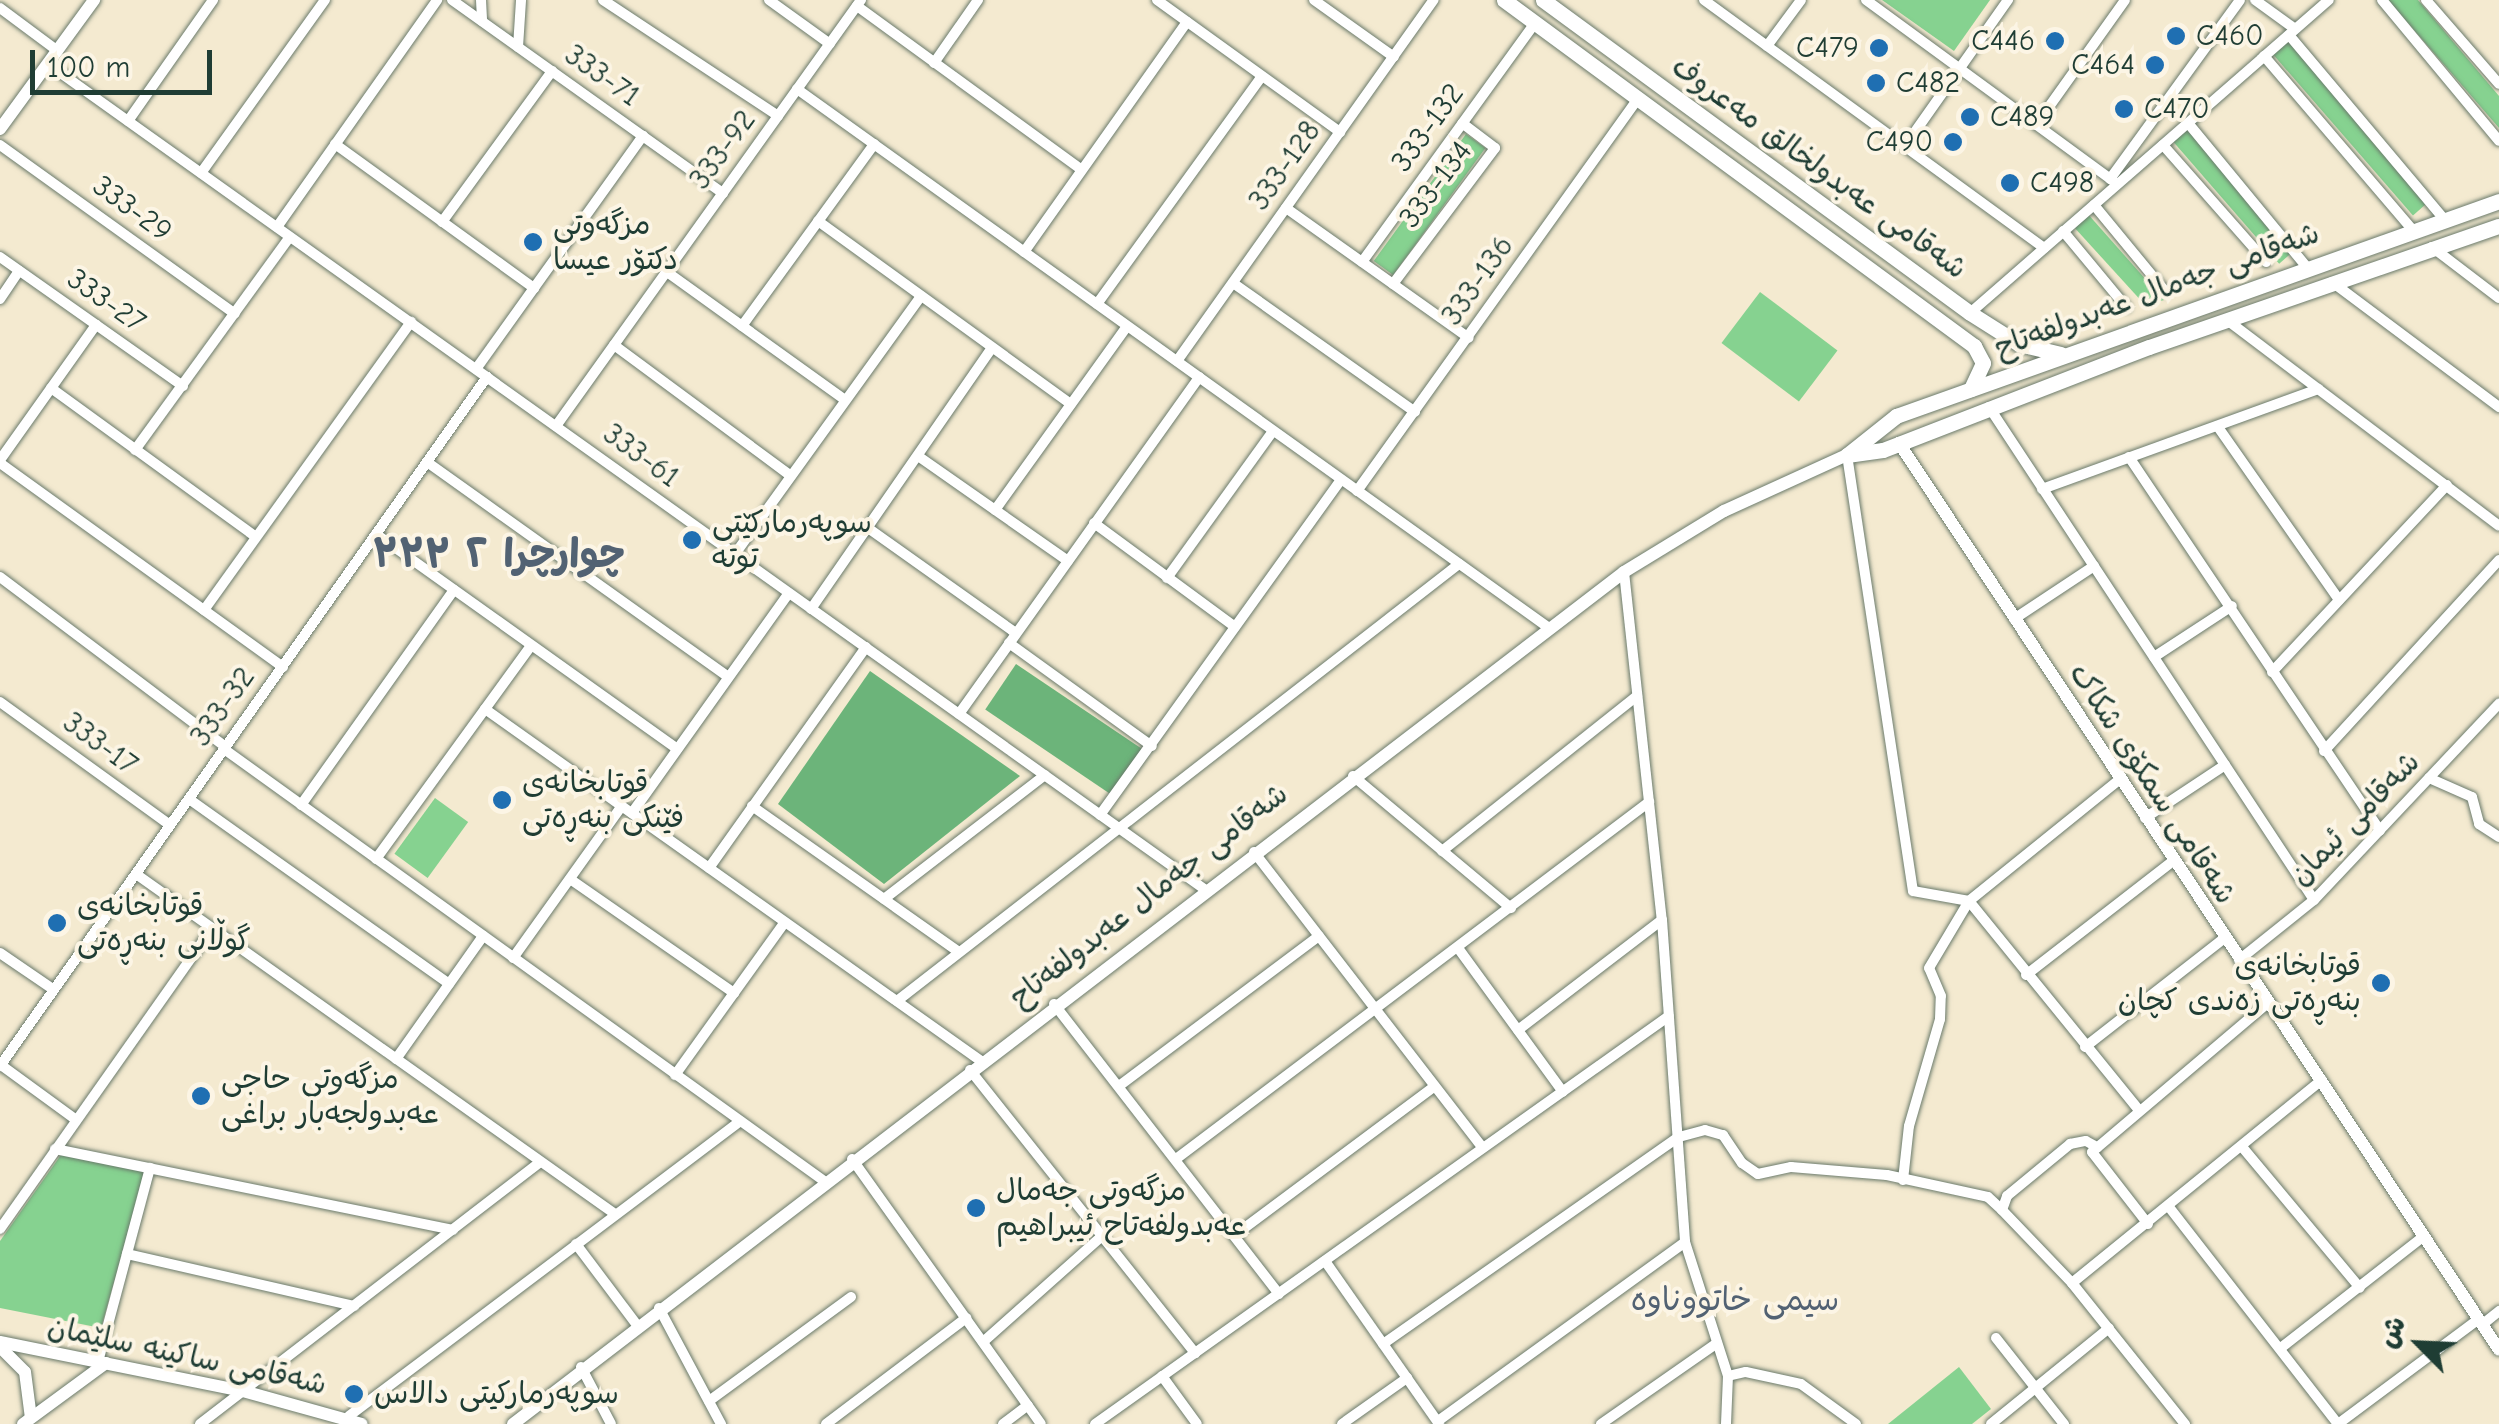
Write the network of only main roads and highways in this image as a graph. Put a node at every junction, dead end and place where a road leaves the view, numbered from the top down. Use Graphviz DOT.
graph roads {
  1 [pos="1504,0"];
  2 [pos="1551,2"];
  3 [pos="1597,40"];
  4 [pos="1584,59"];
  5 [pos="2499,201"];
  6 [pos="2499,226"];
  7 [pos="2140,327"];
  8 [pos="2148,347"];
  9 [pos="2073,352"];
  10 [pos="1971,389"];
  1 -- 4 [label="main road, شەقامی عەبدولخالق مەعروف"];
  2 -- 3 [label="main road, شەقامی عەبدولخالق مەعروف"];
  3 -- 4 [label="main road"];
  3 -- 9 [label="main road, شەقامی عەبدولخالق مەعروف"];
  4 -- 10 [label="main road, شەقامی عەبدولخالق مەعروف"];
  5 -- 7 [label="main road, شەقامی جەمال عەبدولفەتاح"];
  6 -- 8 [label="main road, شەقامی جەمال عەبدولفەتاح"];
  7 -- 8 [label="main road"];
  7 -- 9 [label="main road, شەقامی جەمال عەبدولفەتاح"];
  8 -- 10 [label="main road, شەقامی جەمال عەبدولفەتاح"];
  9 -- 10 [label="main road, شەقامی جەمال عەبدولفەتاح"];
}
